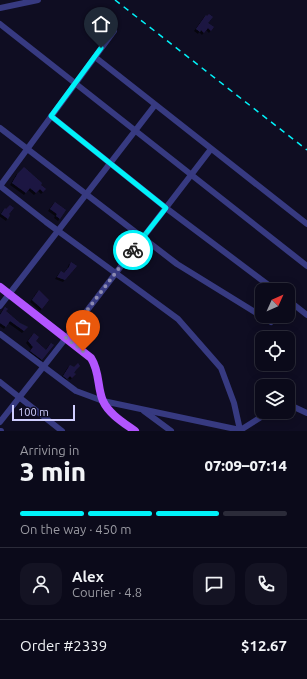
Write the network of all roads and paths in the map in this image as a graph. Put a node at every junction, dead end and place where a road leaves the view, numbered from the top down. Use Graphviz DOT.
graph roads {
  1 [pos="38,0"];
  2 [pos="0,8"];
  3 [pos="0,24"];
  4 [pos="114,31"];
  5 [pos="95,57"];
  6 [pos="75,84"];
  7 [pos="155,105"];
  8 [pos="51,116"];
  9 [pos="0,128"];
  10 [pos="135,130"];
  11 [pos="27,149"];
  12 [pos="211,149"];
  13 [pos="110,163"];
  14 [pos="191,175"];
  15 [pos="86,194"];
  16 [pos="166,208"];
  17 [pos="307,224"];
  18 [pos="58,230"];
  19 [pos="142,238"];
  20 [pos="307,266"];
  21 [pos="115,272"];
  22 [pos="265,283"];
  23 [pos="0,287"];
  24 [pos="10,294"];
  25 [pos="0,306"];
  26 [pos="295,306"];
  27 [pos="255,312"];
  28 [pos="307,315"];
  29 [pos="0,334"];
  30 [pos="66,338"];
  31 [pos="44,367"];
  32 [pos="0,382"];
  33 [pos="19,398"];
  34 [pos="103,401"];
  35 [pos="295,408"];
  36 [pos="141,409"];
  37 [pos="307,413"];
  38 [pos="258,419"];
  39 [pos="0,422"];
  40 [pos="62,431"];
  41 [pos="135,431"];
  42 [pos="171,431"];
  43 [pos="240,431"];
  1 -- 2 [label="street"];
  3 -- 6 [label="street"];
  4 -- 5 [label="street"];
  5 -- 6 [label="street"];
  5 -- 7 [label="street"];
  6 -- 8 [label="street"];
  6 -- 10 [label="street"];
  7 -- 10 [label="street"];
  7 -- 12 [label="street"];
  8 -- 11 [label="street"];
  8 -- 13 [label="street"];
  9 -- 11 [label="street"];
  10 -- 13 [label="street"];
  10 -- 14 [label="street"];
  11 -- 15 [label="street"];
  11 -- 18 [label="street"];
  12 -- 14 [label="street"];
  12 -- 17 [label="street"];
  13 -- 15 [label="street"];
  13 -- 16 [label="street"];
  14 -- 16 [label="street"];
  14 -- 20 [label="street"];
  15 -- 18 [label="street"];
  15 -- 19 [label="street"];
  16 -- 19 [label="street"];
  16 -- 22 [label="street"];
  18 -- 21 [label="street"];
  18 -- 24 [label="street"];
  19 -- 21 [label="street"];
  19 -- 27 [label="street"];
  21 -- 30 [label="street"];
  21 -- 43 [label="street"];
  23 -- 24 [label="main road"];
  24 -- 25 [label="street"];
  24 -- 30 [label="main road"];
  26 -- 28 [label="street"];
  29 -- 31 [label="street"];
  30 -- 31 [label="street"];
  30 -- 34 [label="main road"];
  31 -- 33 [label="street"];
  31 -- 34 [label="street"];
  32 -- 33 [label="street"];
  33 -- 39 [label="street"];
  33 -- 40 [label="street"];
  34 -- 36 [label="street"];
  34 -- 41 [label="main road"];
  35 -- 37 [label="street"];
  36 -- 42 [label="street"];
  36 -- 43 [label="street"];
  38 -- 43 [label="street"];
}
